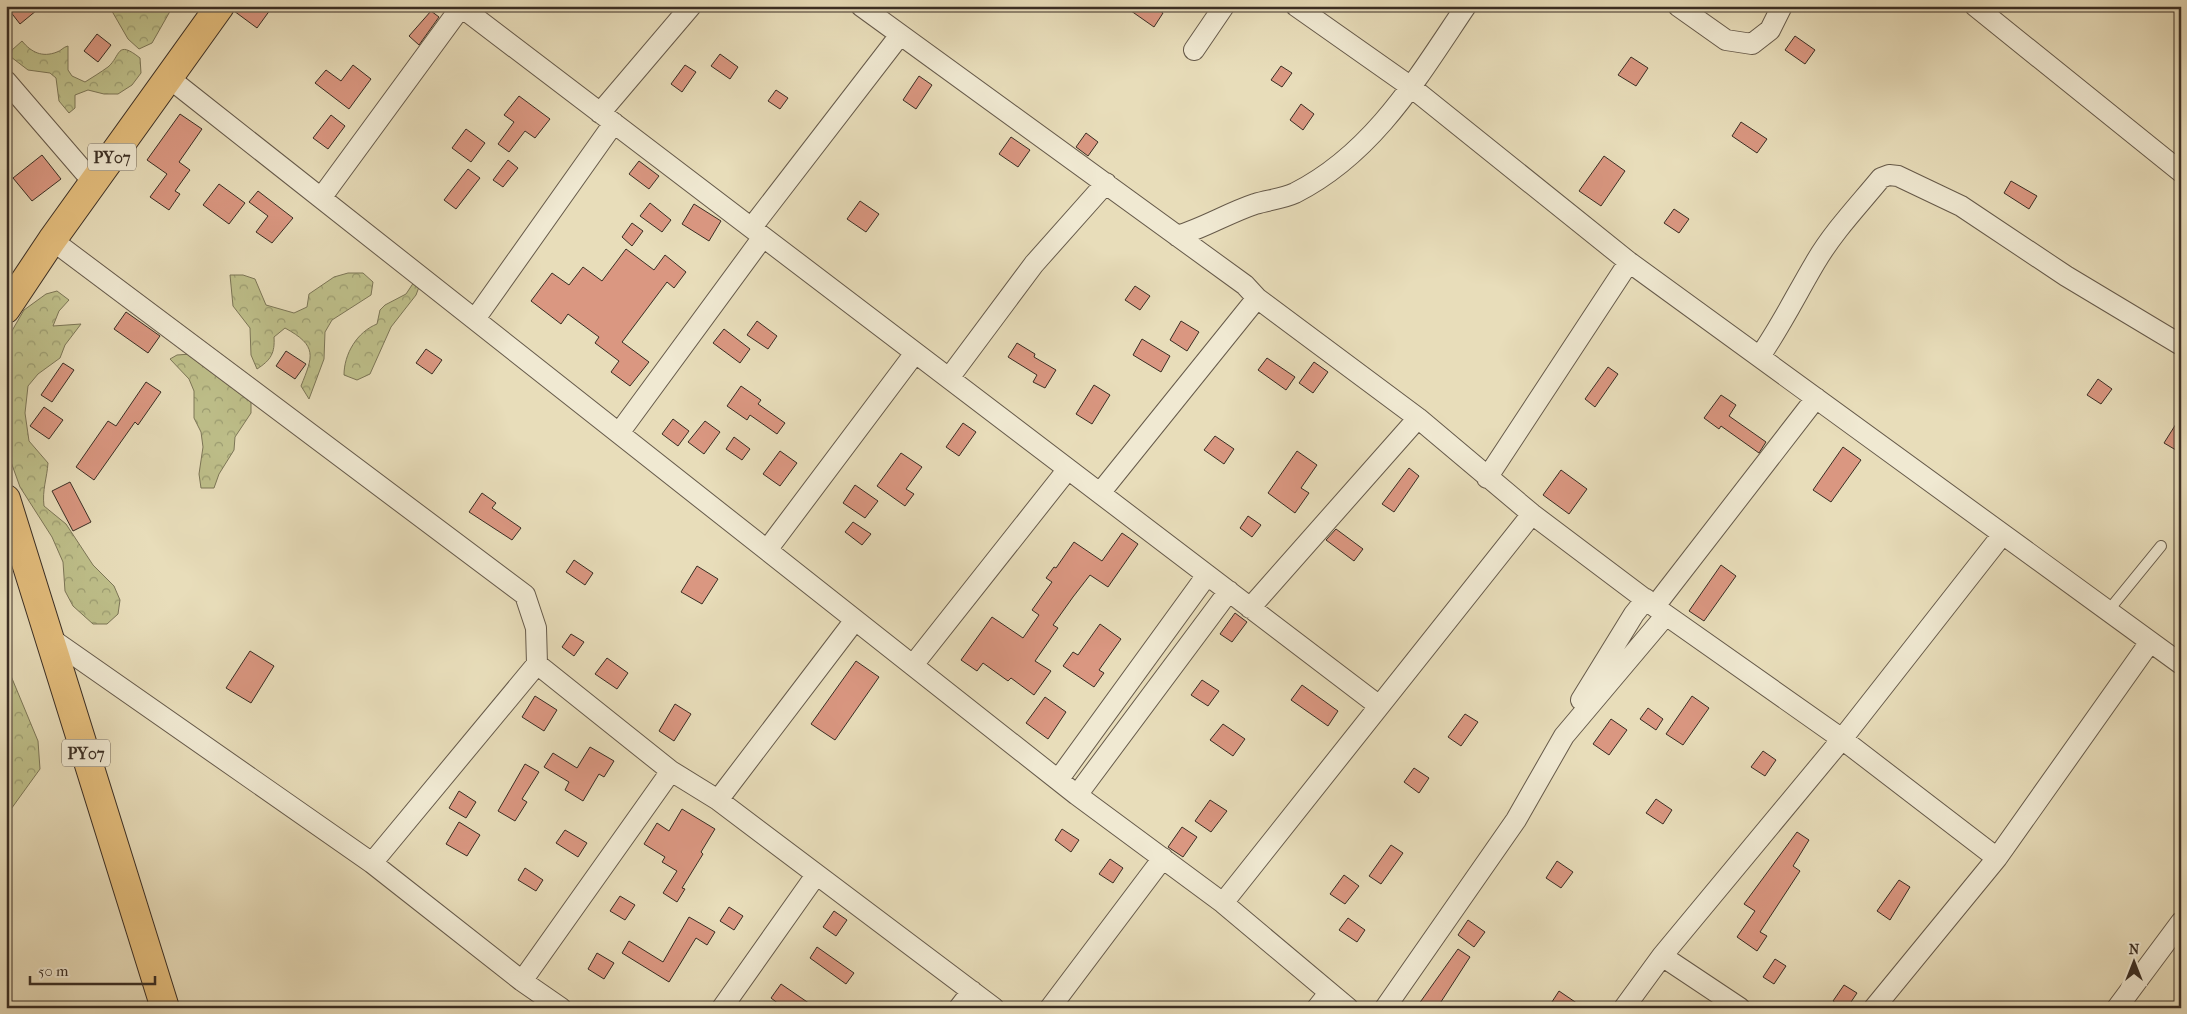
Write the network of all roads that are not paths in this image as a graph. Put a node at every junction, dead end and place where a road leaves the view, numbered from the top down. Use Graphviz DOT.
graph roads {
  1 [pos="220,6"];
  2 [pos="461,6"];
  3 [pos="691,6"];
  4 [pos="861,6"];
  5 [pos="1224,6"];
  6 [pos="1296,6"];
  7 [pos="1466,6"];
  8 [pos="1678,6"];
  9 [pos="1782,6"];
  10 [pos="1975,6"];
  11 [pos="900,35"];
  12 [pos="1194,50"];
  13 [pos="169,78"];
  14 [pos="6,81"];
  15 [pos="1412,86"];
  16 [pos="607,118"];
  17 [pos="2181,172"];
  18 [pos="93,182"];
  19 [pos="1106,184"];
  20 [pos="320,198"];
  21 [pos="757,232"];
  22 [pos="1177,236"];
  23 [pos="52,240"];
  24 [pos="1629,262"];
  25 [pos="1257,298"];
  26 [pos="6,309"];
  27 [pos="475,320"];
  28 [pos="2181,345"];
  29 [pos="915,353"];
  30 [pos="1760,356"];
  31 [pos="949,378"];
  32 [pos="1816,398"];
  33 [pos="1418,418"];
  34 [pos="619,433"];
  35 [pos="1068,469"];
  36 [pos="1487,478"];
  37 [pos="1100,493"];
  38 [pos="6,499"];
  39 [pos="1532,514"];
  40 [pos="2002,535"];
  41 [pos="2161,546"];
  42 [pos="766,550"];
  43 [pos="1207,575"];
  44 [pos="1228,592"];
  45 [pos="1655,607"];
  46 [pos="1250,608"];
  47 [pos="2108,611"];
  48 [pos="856,620"];
  49 [pos="50,638"];
  50 [pos="2150,642"];
  51 [pos="537,664"];
  52 [pos="2181,664"];
  53 [pos="913,665"];
  54 [pos="1378,705"];
  55 [pos="1842,739"];
  56 [pos="671,771"];
  57 [pos="1058,780"];
  58 [pos="1077,795"];
  59 [pos="718,800"];
  60 [pos="1164,858"];
  61 [pos="1997,858"];
  62 [pos="372,863"];
  63 [pos="816,875"];
  64 [pos="1223,903"];
  65 [pos="2181,922"];
  66 [pos="1662,956"];
  67 [pos="522,981"];
  68 [pos="972,992"];
  69 [pos="1323,1000"];
  70 [pos="165,1008"];
  71 [pos="561,1008"];
  72 [pos="722,1008"];
  73 [pos="959,1008"];
  74 [pos="994,1008"];
  75 [pos="1050,1008"];
  76 [pos="1348,1008"];
  77 [pos="1385,1008"];
  78 [pos="1624,1008"];
  79 [pos="1740,1008"];
  80 [pos="1874,1008"];
  81 [pos="2117,1008"];
  1 -- 13 [label="highway, PY07"];
  2 -- 16 [label="street"];
  2 -- 20 [label="street"];
  3 -- 16 [label="street"];
  4 -- 11 [label="street"];
  5 -- 12 [label="street"];
  6 -- 15 [label="street"];
  7 -- 15 [label="street"];
  8 -- 9 [label="street"];
  10 -- 17 [label="street"];
  11 -- 19 [label="street"];
  11 -- 21 [label="street"];
  13 -- 18 [label="highway, PY07"];
  13 -- 20 [label="street"];
  14 -- 18 [label="street"];
  15 -- 22 [label="street"];
  15 -- 24 [label="street"];
  16 -- 21 [label="street"];
  16 -- 27 [label="street"];
  18 -- 23 [label="highway, PY07"];
  19 -- 22 [label="street"];
  19 -- 31 [label="street"];
  20 -- 27 [label="street"];
  21 -- 29 [label="street"];
  21 -- 34 [label="street"];
  22 -- 25 [label="street"];
  23 -- 26 [label="highway, PY07"];
  23 -- 51 [label="street"];
  24 -- 30 [label="street"];
  24 -- 36 [label="street"];
  25 -- 33 [label="street"];
  25 -- 37 [label="street"];
  27 -- 34 [label="street"];
  28 -- 30 [label="street"];
  29 -- 31 [label="street"];
  29 -- 42 [label="street"];
  30 -- 32 [label="street"];
  31 -- 35 [label="street"];
  32 -- 40 [label="street"];
  32 -- 45 [label="street"];
  33 -- 36 [label="street"];
  33 -- 46 [label="street"];
  34 -- 42 [label="street"];
  35 -- 37 [label="street"];
  35 -- 53 [label="street"];
  36 -- 39 [label="street"];
  37 -- 43 [label="street"];
  38 -- 49 [label="highway, PY07"];
  39 -- 45 [label="street"];
  39 -- 54 [label="street"];
  40 -- 47 [label="street"];
  40 -- 55 [label="street"];
  41 -- 47 [label="lane"];
  42 -- 48 [label="street"];
  43 -- 44 [label="street"];
  43 -- 57 [label="street"];
  44 -- 46 [label="street"];
  44 -- 58 [label="street"];
  45 -- 55 [label="street"];
  45 -- 77 [label="street"];
  46 -- 54 [label="street"];
  47 -- 50 [label="street"];
  48 -- 53 [label="street"];
  48 -- 59 [label="street"];
  49 -- 62 [label="street"];
  49 -- 70 [label="highway, PY07"];
  50 -- 52 [label="street"];
  50 -- 61 [label="street"];
  51 -- 56 [label="street"];
  51 -- 62 [label="street"];
  53 -- 57 [label="street"];
  54 -- 64 [label="street"];
  55 -- 61 [label="street"];
  55 -- 66 [label="street"];
  56 -- 59 [label="street"];
  56 -- 67 [label="street"];
  57 -- 58 [label="street"];
  58 -- 60 [label="street"];
  59 -- 63 [label="street"];
  60 -- 64 [label="street"];
  60 -- 75 [label="street"];
  61 -- 80 [label="street"];
  62 -- 67 [label="street"];
  63 -- 68 [label="street"];
  63 -- 72 [label="street"];
  64 -- 69 [label="street"];
  65 -- 81 [label="street"];
  66 -- 78 [label="street"];
  66 -- 79 [label="street"];
  67 -- 71 [label="street"];
  68 -- 73 [label="street"];
  68 -- 74 [label="street"];
  69 -- 76 [label="street"];
}
